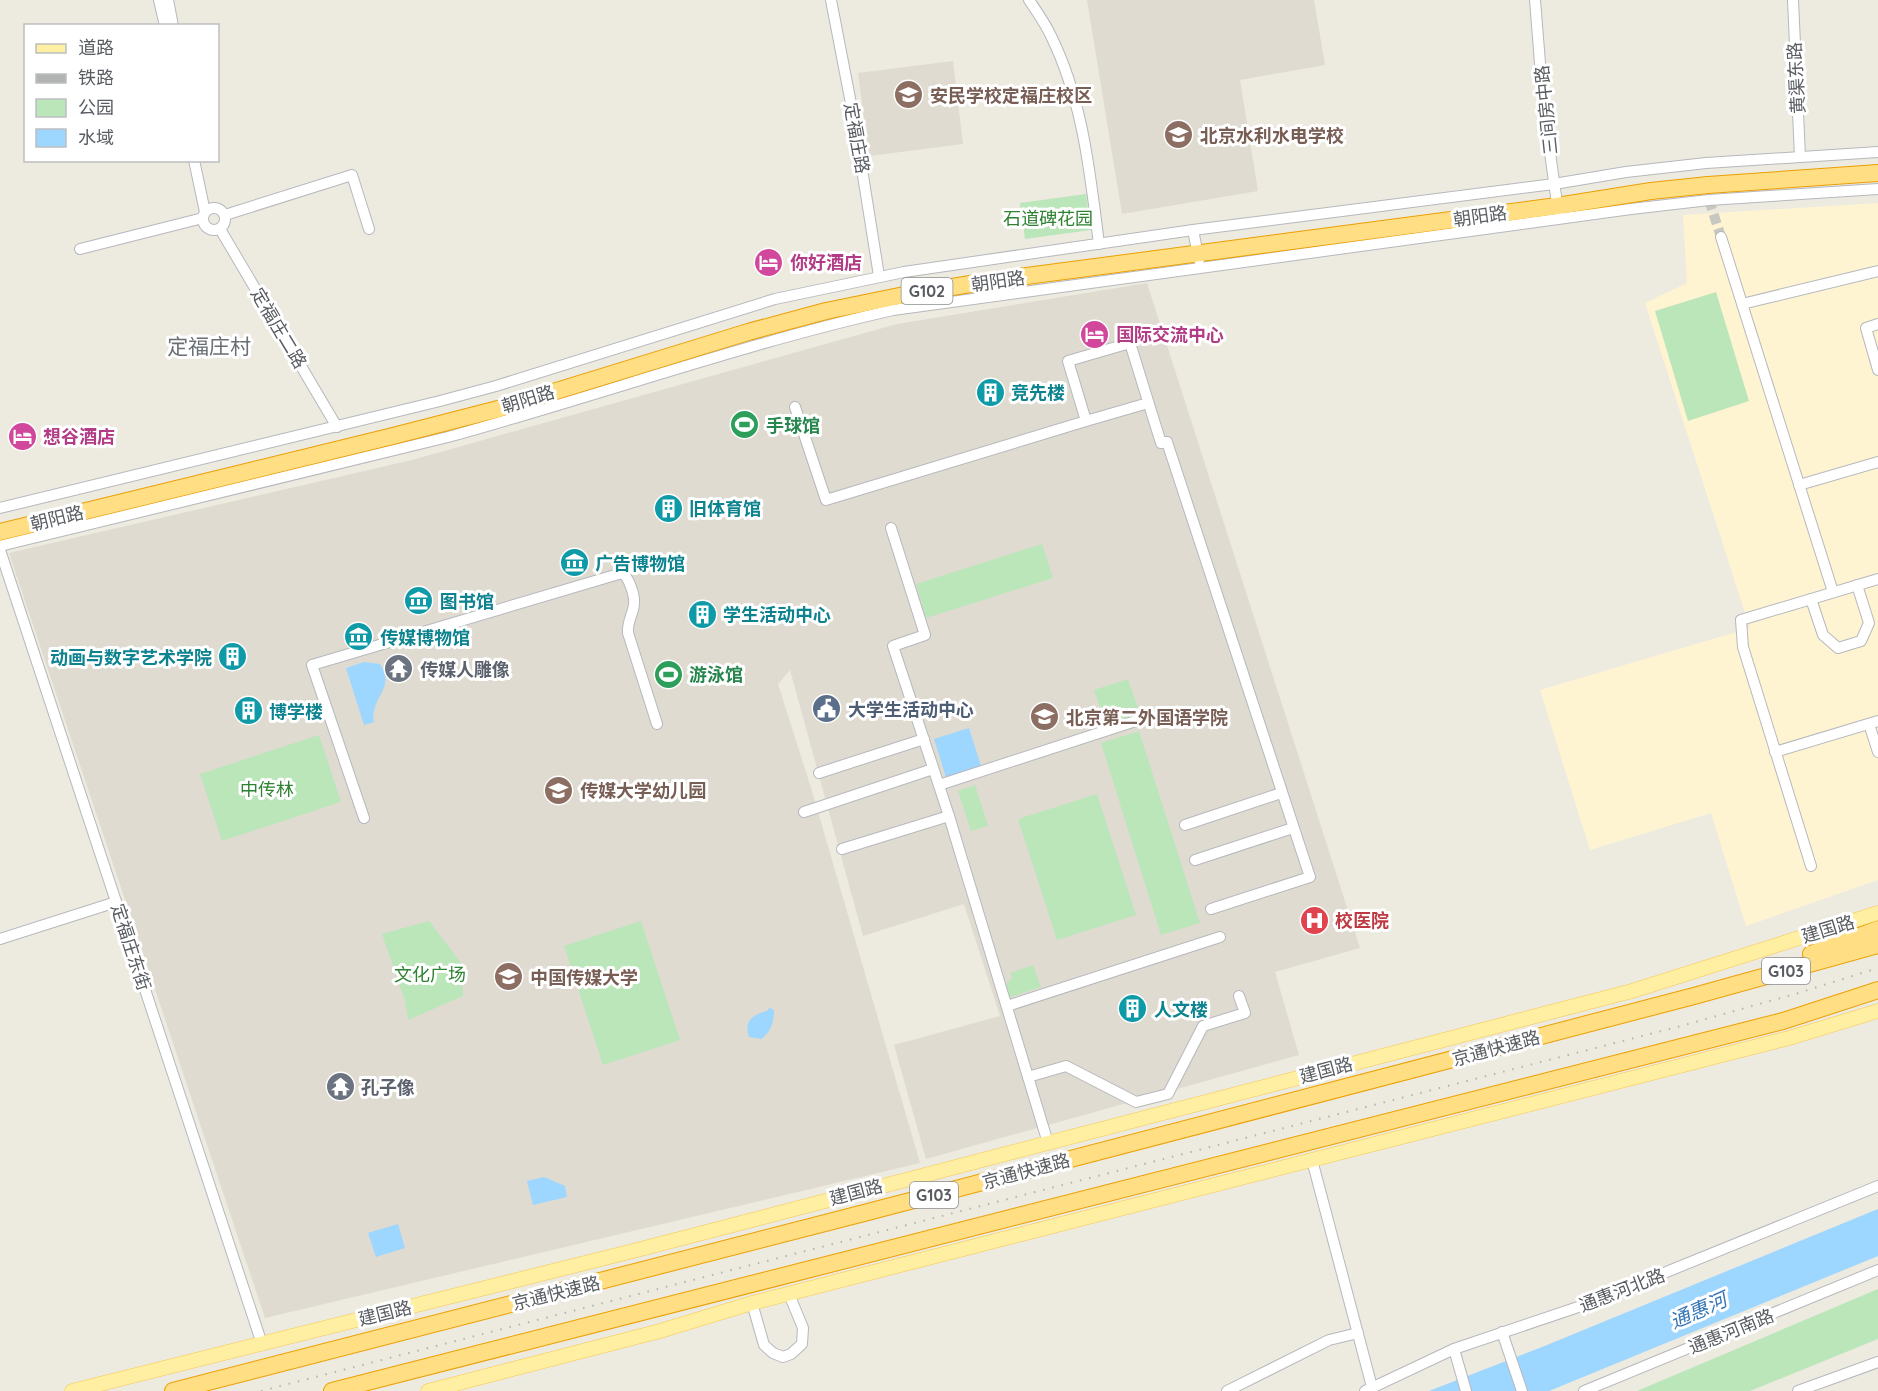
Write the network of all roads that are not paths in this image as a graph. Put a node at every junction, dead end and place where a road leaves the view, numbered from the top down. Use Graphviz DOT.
graph roads {
  1 [pos="159,0"];
  2 [pos="168,0"];
  3 [pos="831,0"];
  4 [pos="1029,0"];
  5 [pos="1535,0"];
  6 [pos="1792,0"];
  7 [pos="165,24"];
  8 [pos="173,24"];
  9 [pos="1878,152"];
  10 [pos="1800,157"];
  11 [pos="194,162"];
  12 [pos="201,162"];
  13 [pos="1878,164"];
  14 [pos="1878,173"];
  15 [pos="1878,189"];
  16 [pos="1557,201"];
  17 [pos="206,213"];
  18 [pos="225,214"];
  19 [pos="220,229"];
  20 [pos="369,229"];
  21 [pos="1721,237"];
  22 [pos="1099,244"];
  23 [pos="80,249"];
  24 [pos="1197,249"];
  25 [pos="1878,271"];
  26 [pos="879,276"];
  27 [pos="1742,304"];
  28 [pos="1878,324"];
  29 [pos="1878,370"];
  30 [pos="1148,403"];
  31 [pos="795,407"];
  32 [pos="1086,421"];
  33 [pos="337,427"];
  34 [pos="1878,462"];
  35 [pos="1799,485"];
  36 [pos="0,508"];
  37 [pos="0,522"];
  38 [pos="891,528"];
  39 [pos="0,532"];
  40 [pos="0,548"];
  41 [pos="1878,579"];
  42 [pos="1857,585"];
  43 [pos="1833,592"];
  44 [pos="1811,599"];
  45 [pos="1148,717"];
  46 [pos="1873,722"];
  47 [pos="657,724"];
  48 [pos="924,739"];
  49 [pos="1775,752"];
  50 [pos="1878,752"];
  51 [pos="933,769"];
  52 [pos="819,773"];
  53 [pos="939,784"];
  54 [pos="1281,793"];
  55 [pos="804,812"];
  56 [pos="949,816"];
  57 [pos="364,818"];
  58 [pos="1185,825"];
  59 [pos="1293,828"];
  60 [pos="842,849"];
  61 [pos="1195,860"];
  62 [pos="1810,866"];
  63 [pos="116,902"];
  64 [pos="1211,909"];
  65 [pos="1878,913"];
  66 [pos="1878,929"];
  67 [pos="1220,937"];
  68 [pos="0,939"];
  69 [pos="1878,945"];
  70 [pos="1878,990"];
  71 [pos="1239,996"];
  72 [pos="1694,996"];
  73 [pos="1878,999"];
  74 [pos="1007,1006"];
  75 [pos="1878,1011"];
  76 [pos="1783,1021"];
  77 [pos="1028,1077"];
  78 [pos="1047,1143"];
  79 [pos="1312,1160"];
  80 [pos="1878,1186"];
  81 [pos="1878,1270"];
  82 [pos="789,1294"];
  83 [pos="753,1303"];
  84 [pos="1502,1332"];
  85 [pos="1358,1333"];
  86 [pos="262,1344"];
  87 [pos="1455,1354"];
  88 [pos="1878,1362"];
  89 [pos="1369,1389"];
  90 [pos="72,1391"];
  91 [pos="173,1391"];
  92 [pos="332,1391"];
  93 [pos="428,1391"];
  94 [pos="1227,1391"];
  95 [pos="1466,1391"];
  96 [pos="1522,1391"];
  97 [pos="1584,1391"];
  98 [pos="1798,1391"];
  1 -- 7 [label="street"];
  2 -- 8 [label="street"];
  3 -- 26 [label="street, 定福庄路"];
  4 -- 22 [label="street"];
  5 -- 16 [label="street, 三间房中路"];
  6 -- 10 [label="street, 黄渠东路"];
  9 -- 10 [label="street, 朝阳路"];
  10 -- 16 [label="street, 朝阳路"];
  11 -- 17 [label="street"];
  12 -- 17 [label="street"];
  13 -- 16 [label="highway, 朝阳路 / G102"];
  14 -- 16 [label="highway, 朝阳路 / G102"];
  15 -- 16 [label="street, 朝阳路"];
  16 -- 24 [label="highway, 朝阳路 / G102"];
  16 -- 24 [label="street, 朝阳路"];
  17 -- 18 [label="street"];
  17 -- 19 [label="street, 定福庄二路"];
  17 -- 23 [label="street"];
  18 -- 19 [label="street"];
  18 -- 20 [label="street"];
  19 -- 33 [label="street, 定福庄二路"];
  21 -- 27 [label="street"];
  22 -- 24 [label="street, 朝阳路"];
  22 -- 26 [label="street, 朝阳路"];
  24 -- 37 [label="highway, 朝阳路 / G102"];
  24 -- 39 [label="highway, 朝阳路 / G102"];
  24 -- 40 [label="street, 朝阳路"];
  25 -- 27 [label="street"];
  26 -- 33 [label="street, 朝阳路"];
  27 -- 35 [label="street"];
  28 -- 29 [label="street"];
  30 -- 32 [label="street"];
  30 -- 32 [label="street"];
  30 -- 54 [label="street"];
  31 -- 32 [label="street"];
  33 -- 36 [label="street, 朝阳路"];
  34 -- 35 [label="street"];
  35 -- 43 [label="street"];
  38 -- 48 [label="street"];
  40 -- 63 [label="street, 定福庄东街"];
  41 -- 42 [label="street"];
  42 -- 43 [label="street"];
  42 -- 44 [label="street"];
  43 -- 44 [label="street"];
  44 -- 49 [label="street"];
  45 -- 53 [label="street"];
  46 -- 49 [label="street"];
  46 -- 50 [label="street"];
  47 -- 57 [label="street"];
  48 -- 51 [label="street"];
  48 -- 52 [label="street"];
  49 -- 62 [label="street"];
  51 -- 53 [label="street"];
  51 -- 55 [label="street"];
  53 -- 56 [label="street"];
  54 -- 58 [label="street"];
  54 -- 59 [label="street"];
  56 -- 60 [label="street"];
  56 -- 74 [label="street"];
  59 -- 61 [label="street"];
  59 -- 64 [label="street"];
  63 -- 68 [label="street"];
  63 -- 86 [label="street, 定福庄东街"];
  65 -- 78 [label="main road, 建国路"];
  66 -- 72 [label="highway"];
  67 -- 74 [label="street"];
  69 -- 72 [label="highway, 京通快速路 / G103"];
  70 -- 76 [label="highway, G103"];
  71 -- 77 [label="street"];
  72 -- 91 [label="highway, 京通快速路 / G103"];
  73 -- 76 [label="highway"];
  74 -- 77 [label="street"];
  75 -- 79 [label="main road"];
  76 -- 92 [label="highway, G103"];
  77 -- 78 [label="street"];
  78 -- 86 [label="main road, 建国路"];
  79 -- 82 [label="main road"];
  79 -- 85 [label="street"];
  80 -- 84 [label="street, 通惠河北路"];
  81 -- 97 [label="street, 通惠河南路"];
  82 -- 83 [label="main road"];
  82 -- 83 [label="street"];
  83 -- 93 [label="main road"];
  84 -- 87 [label="street, 通惠河北路"];
  84 -- 96 [label="street"];
  85 -- 89 [label="street"];
  85 -- 94 [label="street"];
  86 -- 90 [label="main road, 建国路"];
  87 -- 89 [label="street, 通惠河北路"];
  87 -- 95 [label="street"];
  88 -- 98 [label="street"];
}
